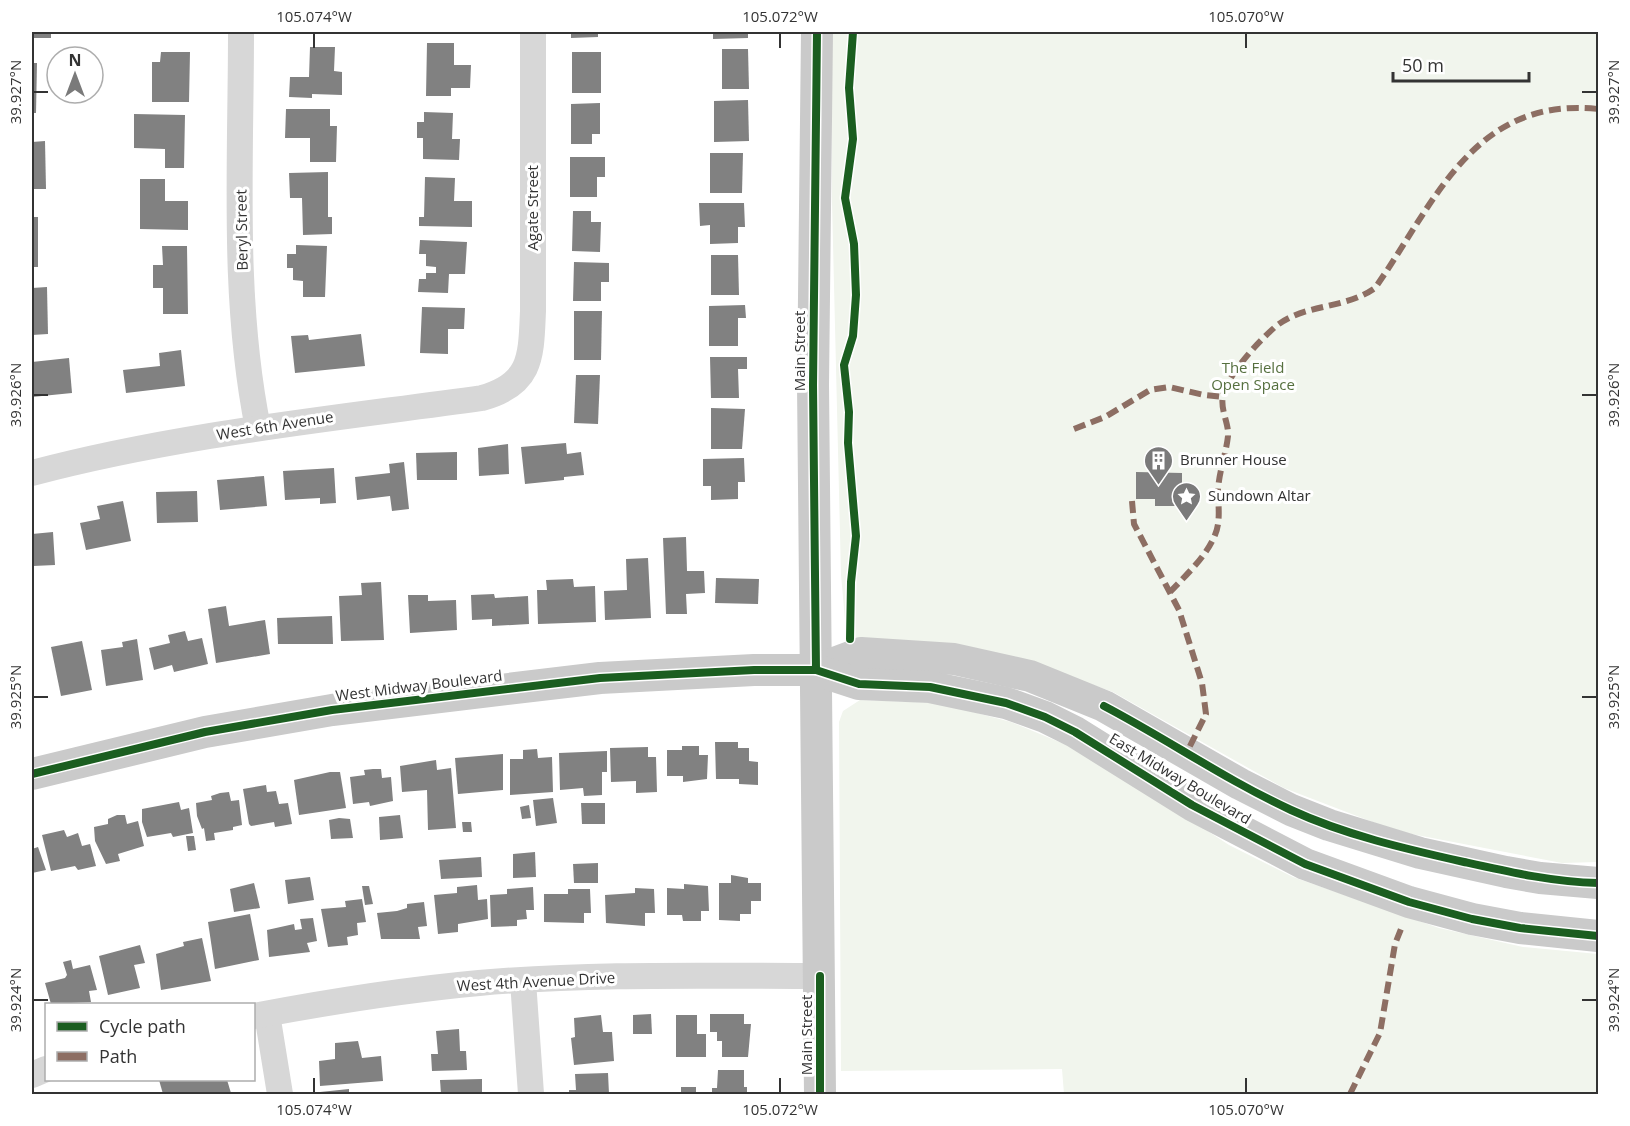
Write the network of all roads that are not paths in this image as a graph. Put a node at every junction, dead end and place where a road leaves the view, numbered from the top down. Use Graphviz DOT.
graph roads {
  1 [pos="241,32"];
  2 [pos="533,32"];
  3 [pos="817,32"];
  4 [pos="518,382"];
  5 [pos="258,428"];
  6 [pos="32,473"];
  7 [pos="816,670"];
  8 [pos="32,774"];
  9 [pos="1390,844"];
  10 [pos="1599,883"];
  11 [pos="1378,891"];
  12 [pos="1599,936"];
  13 [pos="820,976"];
  14 [pos="523,981"];
  15 [pos="260,1015"];
  16 [pos="280,1095"];
  17 [pos="531,1095"];
  18 [pos="820,1095"];
  1 -- 5 [label="street, Beryl Street"];
  2 -- 4 [label="street, Agate Street"];
  3 -- 7 [label="main road, Main Street"];
  4 -- 5 [label="street, West 6th Avenue"];
  5 -- 6 [label="street, West 6th Avenue"];
  7 -- 8 [label="main road, West Midway Boulevard"];
  7 -- 9 [label="main road, East Midway Boulevard"];
  7 -- 11 [label="main road, East Midway Boulevard"];
  7 -- 13 [label="main road, Main Street"];
  9 -- 10 [label="main road, East Midway Boulevard"];
  9 -- 11 [label="main road"];
  11 -- 12 [label="main road, East Midway Boulevard"];
  13 -- 14 [label="street, West 4th Avenue Drive"];
  13 -- 18 [label="main road, Main Street"];
  14 -- 15 [label="street, West 4th Avenue Drive"];
  14 -- 17 [label="street"];
  15 -- 16 [label="street"];
}
